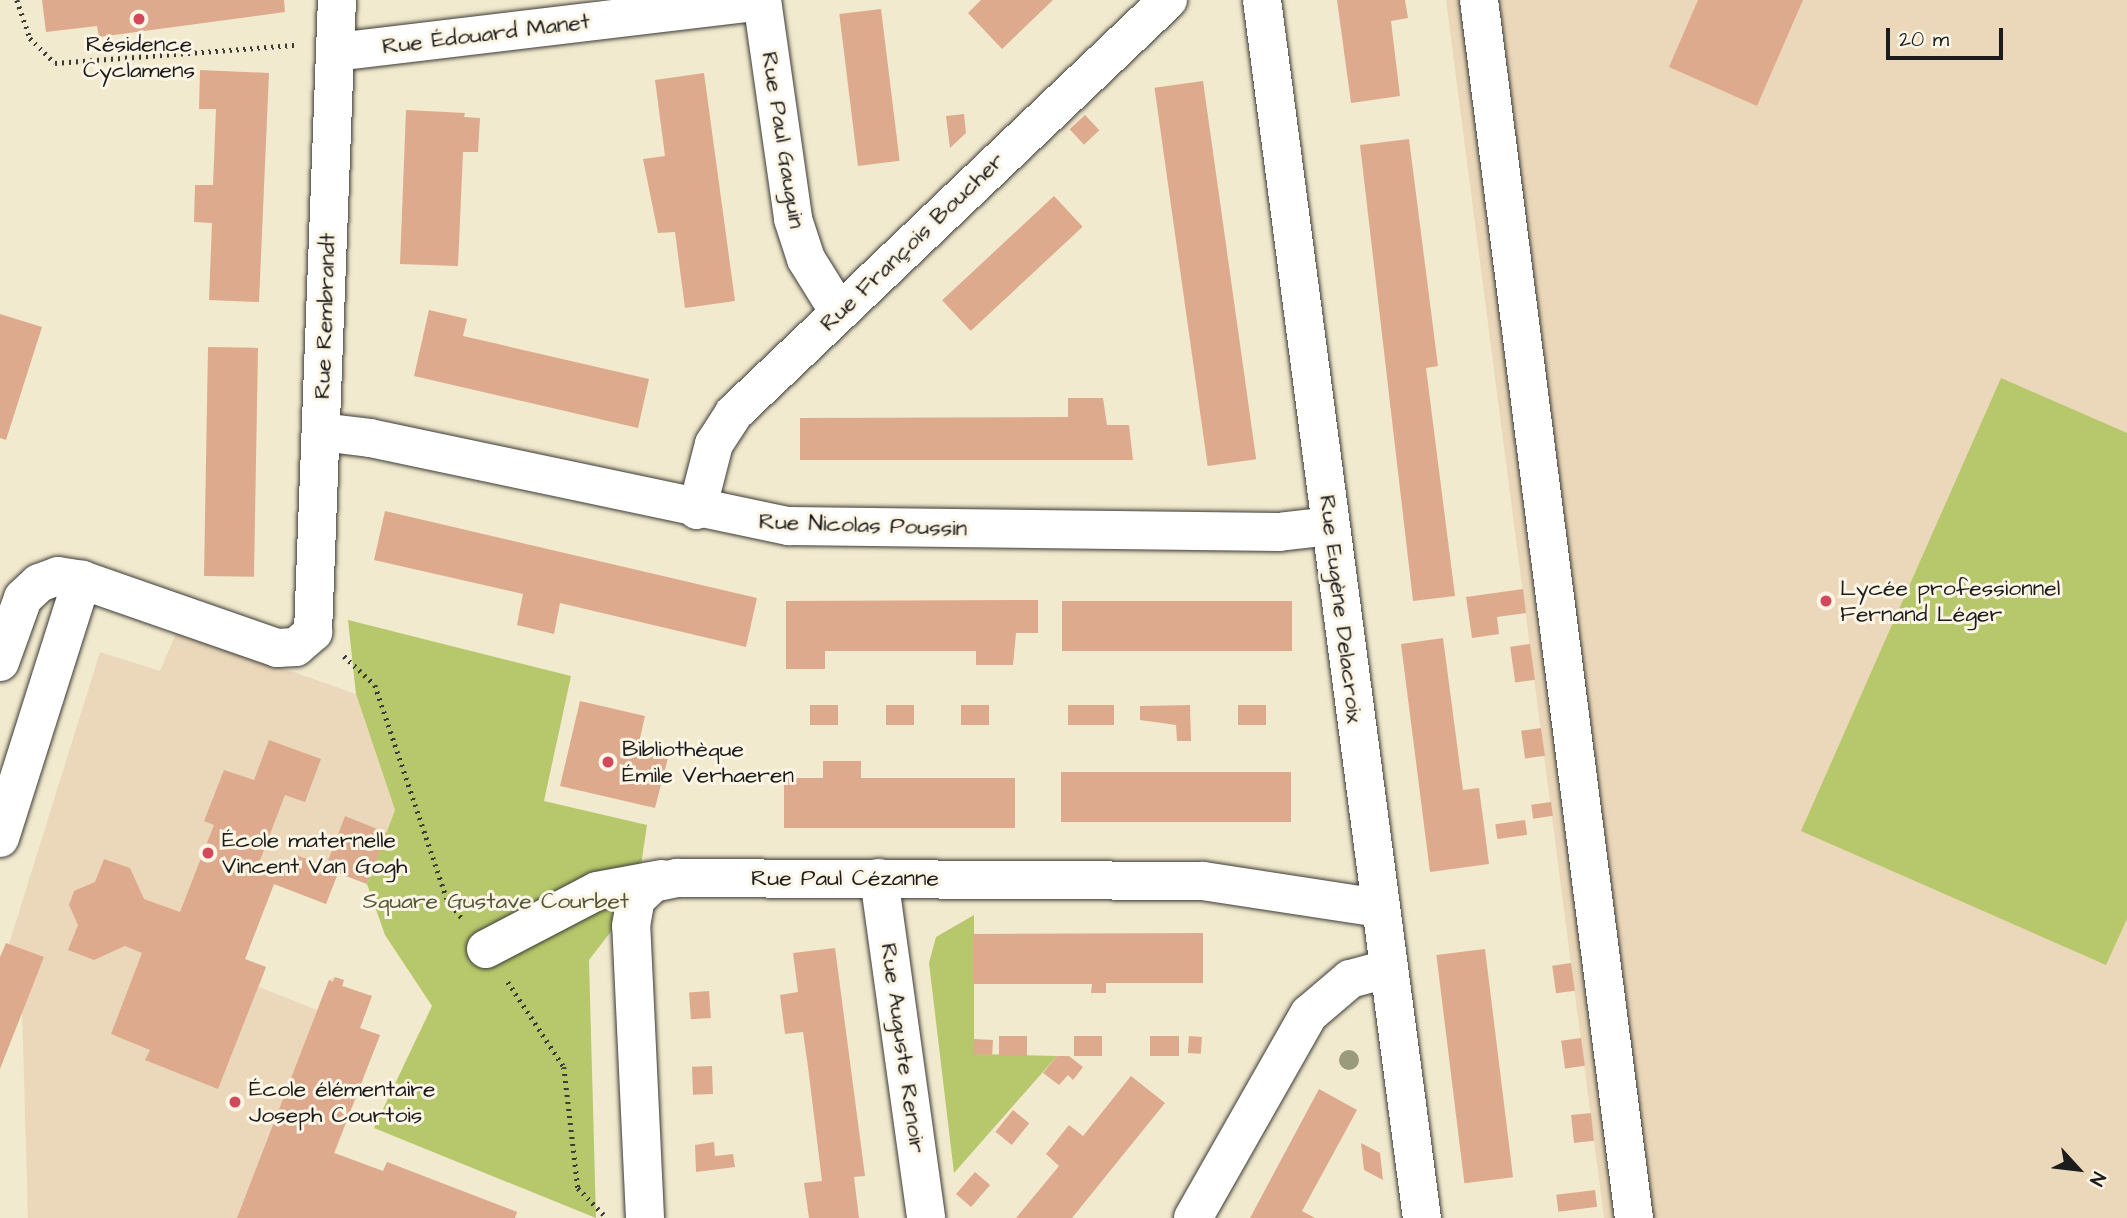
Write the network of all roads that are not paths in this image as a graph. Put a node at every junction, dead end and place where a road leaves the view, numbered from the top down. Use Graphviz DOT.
graph roads {
  1 [pos="337,0"];
  2 [pos="762,0"];
  3 [pos="1168,0"];
  4 [pos="1262,0"];
  5 [pos="1479,0"];
  6 [pos="336,52"];
  7 [pos="839,312"];
  8 [pos="321,432"];
  9 [pos="697,510"];
  10 [pos="1330,526"];
  11 [pos="82,580"];
  12 [pos="0,663"];
  13 [pos="0,838"];
  14 [pos="879,878"];
  15 [pos="664,879"];
  16 [pos="1380,908"];
  17 [pos="486,949"];
  18 [pos="1388,969"];
  19 [pos="645,1218"];
  20 [pos="926,1218"];
  21 [pos="1193,1218"];
  22 [pos="1422,1218"];
  23 [pos="1634,1218"];
  1 -- 6 [label="street, Rue Rembrandt"];
  2 -- 6 [label="street, Rue Édouard Manet"];
  2 -- 7 [label="street, Rue Paul Gauguin"];
  3 -- 7 [label="street, Rue François Boucher"];
  4 -- 10 [label="street, Rue Eugène Delacroix"];
  5 -- 23 [label="street"];
  6 -- 8 [label="street, Rue Rembrandt"];
  7 -- 9 [label="street, Rue François Boucher"];
  8 -- 9 [label="street, Rue Nicolas Poussin"];
  8 -- 11 [label="street, Rue Rembrandt"];
  9 -- 10 [label="street, Rue Nicolas Poussin"];
  10 -- 16 [label="street, Rue Eugène Delacroix"];
  11 -- 12 [label="street"];
  11 -- 13 [label="street"];
  14 -- 15 [label="street, Rue Paul Cézanne"];
  14 -- 16 [label="street, Rue Paul Cézanne"];
  14 -- 20 [label="street, Rue Auguste Renoir"];
  15 -- 17 [label="street, Rue Paul Cézanne"];
  15 -- 19 [label="street"];
  16 -- 18 [label="street, Rue Eugène Delacroix"];
  18 -- 21 [label="street"];
  18 -- 22 [label="street, Rue Eugène Delacroix"];
}
